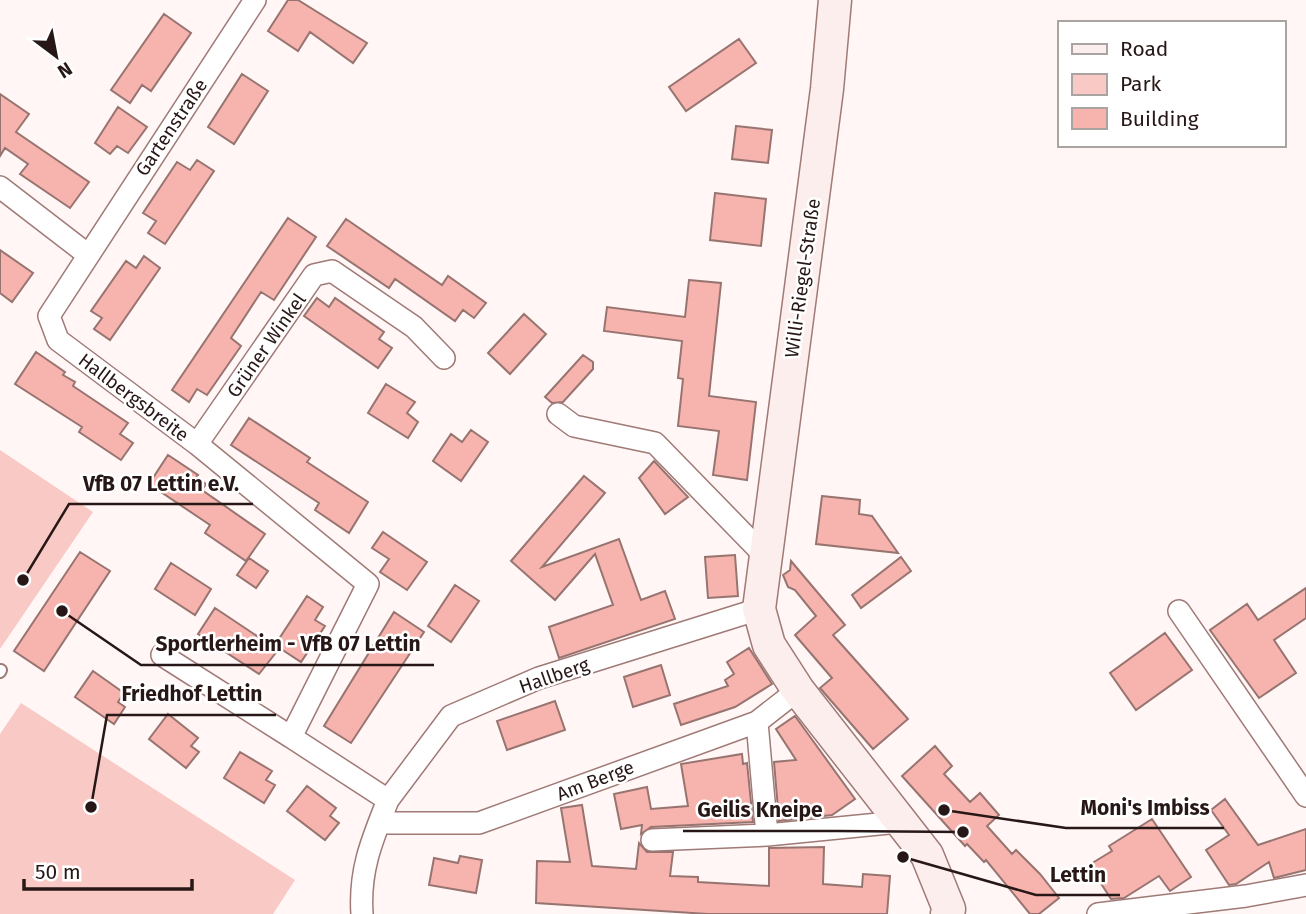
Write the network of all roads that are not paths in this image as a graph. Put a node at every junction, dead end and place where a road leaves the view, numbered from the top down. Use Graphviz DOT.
graph roads {
  1 [pos="255,0"];
  2 [pos="835,0"];
  3 [pos="0,187"];
  4 [pos="87,254"];
  5 [pos="444,358"];
  6 [pos="558,414"];
  7 [pos="197,444"];
  8 [pos="765,556"];
  9 [pos="759,609"];
  10 [pos="1179,611"];
  11 [pos="162,655"];
  12 [pos="798,690"];
  13 [pos="757,722"];
  14 [pos="291,737"];
  15 [pos="1306,796"];
  16 [pos="388,800"];
  17 [pos="900,822"];
  18 [pos="379,823"];
  19 [pos="767,835"];
  20 [pos="652,840"];
  21 [pos="1306,885"];
  22 [pos="953,912"];
  23 [pos="362,914"];
  24 [pos="1098,914"];
  1 -- 4 [label="street, Gartenstraße"];
  2 -- 8 [label="street, Willi-Riegel-Straße"];
  3 -- 4 [label="street"];
  4 -- 7 [label="street, Hallbergsbreite"];
  5 -- 7 [label="street, Grüner Winkel"];
  6 -- 8 [label="street"];
  7 -- 14 [label="street, Hallbergsbreite"];
  8 -- 9 [label="street, Willi-Riegel-Straße"];
  9 -- 12 [label="street, Willi-Riegel-Straße"];
  9 -- 16 [label="street, Hallberg"];
  10 -- 15 [label="street"];
  11 -- 14 [label="street"];
  12 -- 13 [label="street, Am Berge"];
  12 -- 17 [label="street, Willi-Riegel-Straße"];
  13 -- 18 [label="street, Am Berge"];
  13 -- 19 [label="street"];
  14 -- 16 [label="street"];
  16 -- 18 [label="street, Hallberg"];
  17 -- 19 [label="street"];
  17 -- 22 [label="street, Willi-Riegel-Straße"];
  18 -- 23 [label="street, Hallberg"];
  19 -- 20 [label="street"];
  21 -- 24 [label="street"];
}
